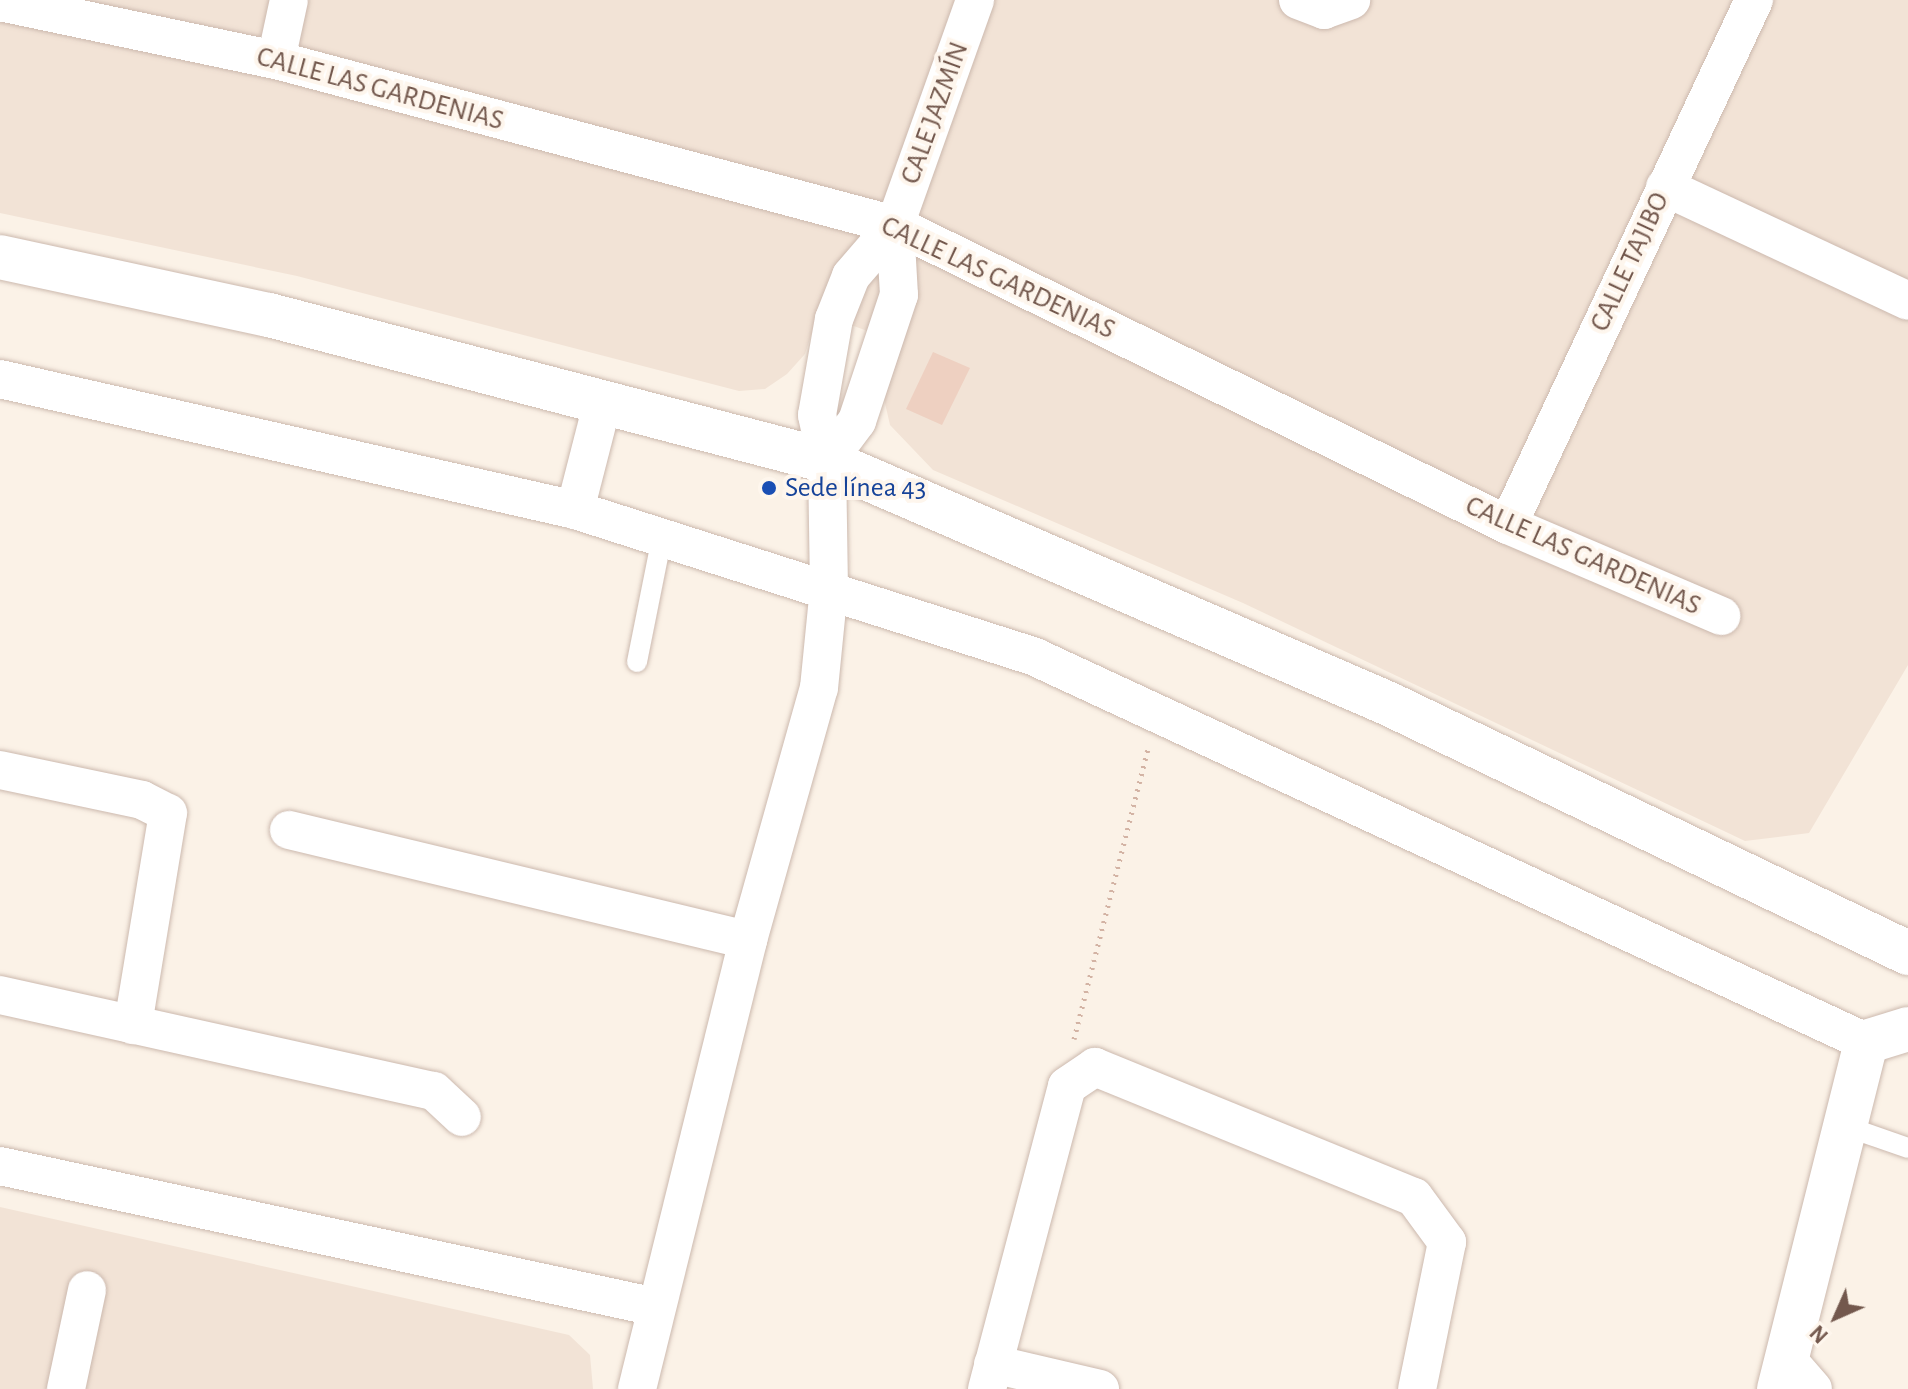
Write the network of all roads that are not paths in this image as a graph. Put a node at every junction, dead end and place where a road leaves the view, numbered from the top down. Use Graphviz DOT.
graph roads {
  1 [pos="289,0"];
  2 [pos="975,0"];
  3 [pos="1298,0"];
  4 [pos="1351,0"];
  5 [pos="1754,0"];
  6 [pos="0,2"];
  7 [pos="276,60"];
  8 [pos="1665,187"];
  9 [pos="895,225"];
  10 [pos="0,257"];
  11 [pos="1908,301"];
  12 [pos="0,379"];
  13 [pos="603,401"];
  14 [pos="827,461"];
  15 [pos="575,510"];
  16 [pos="1508,525"];
  17 [pos="662,537"];
  18 [pos="829,588"];
  19 [pos="1721,616"];
  20 [pos="637,662"];
  21 [pos="0,770"];
  22 [pos="289,830"];
  23 [pos="748,940"];
  24 [pos="1908,953"];
  25 [pos="0,995"];
  26 [pos="133,1025"];
  27 [pos="1908,1029"];
  28 [pos="1866,1042"];
  29 [pos="462,1117"];
  30 [pos="1845,1126"];
  31 [pos="1908,1148"];
  32 [pos="0,1166"];
  33 [pos="87,1290"];
  34 [pos="656,1307"];
  35 [pos="990,1377"];
  36 [pos="1793,1379"];
  37 [pos="69,1388"];
  38 [pos="637,1389"];
  39 [pos="1100,1389"];
  40 [pos="1417,1389"];
  1 -- 7 [label="street"];
  2 -- 9 [label="street, CALE JAZMÍN"];
  3 -- 4 [label="street"];
  5 -- 8 [label="street, CALLE TAJIBO"];
  6 -- 7 [label="street, CALLE LAS GARDENIAS"];
  7 -- 9 [label="street, CALLE LAS GARDENIAS"];
  8 -- 11 [label="street"];
  8 -- 16 [label="street, CALLE TAJIBO"];
  9 -- 14 [label="street"];
  9 -- 14 [label="street"];
  9 -- 16 [label="street, CALLE LAS GARDENIAS"];
  10 -- 13 [label="street"];
  12 -- 15 [label="street"];
  13 -- 14 [label="street"];
  13 -- 15 [label="street"];
  14 -- 18 [label="street"];
  14 -- 24 [label="street"];
  15 -- 17 [label="street"];
  16 -- 19 [label="street, CALLE LAS GARDENIAS"];
  17 -- 18 [label="street"];
  17 -- 20 [label="lane"];
  18 -- 23 [label="street"];
  18 -- 28 [label="street"];
  21 -- 26 [label="street"];
  22 -- 23 [label="street"];
  23 -- 34 [label="street"];
  25 -- 26 [label="street"];
  26 -- 29 [label="street"];
  27 -- 28 [label="street"];
  28 -- 30 [label="street"];
  30 -- 31 [label="lane"];
  30 -- 36 [label="street"];
  32 -- 34 [label="street"];
  33 -- 37 [label="street"];
  34 -- 38 [label="street"];
  35 -- 39 [label="street"];
  35 -- 40 [label="street"];
}
